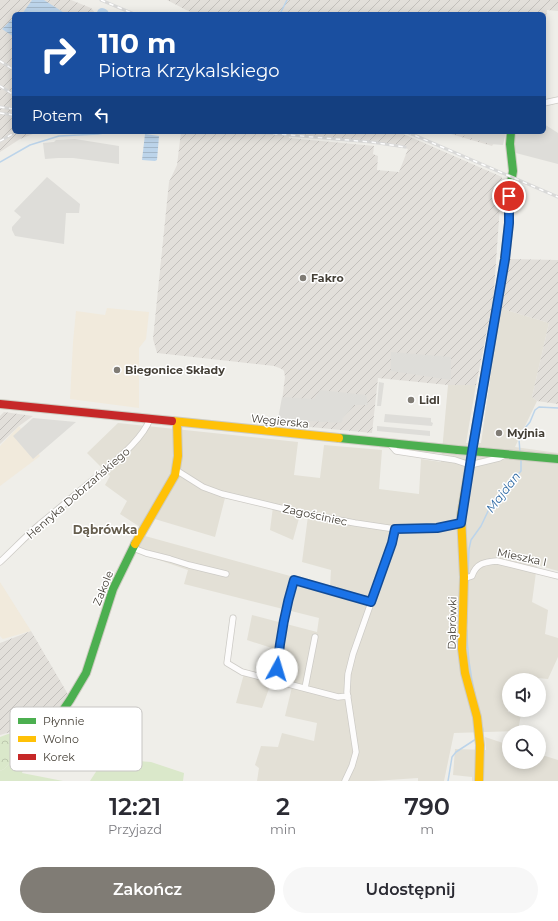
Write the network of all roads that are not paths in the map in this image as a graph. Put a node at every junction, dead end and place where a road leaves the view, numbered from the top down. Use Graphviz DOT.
graph roads {
  1 [pos="558,100"];
  2 [pos="546,103"];
  3 [pos="511,134"];
  4 [pos="0,404"];
  5 [pos="150,419"];
  6 [pos="177,422"];
  7 [pos="389,443"];
  8 [pos="506,454"];
  9 [pos="558,459"];
  10 [pos="470,465"];
  11 [pos="176,470"];
  12 [pos="461,523"];
  13 [pos="395,529"];
  14 [pos="134,548"];
  15 [pos="0,562"];
  16 [pos="226,574"];
  17 [pos="558,576"];
  18 [pos="466,578"];
  19 [pos="371,602"];
  20 [pos="233,618"];
  21 [pos="315,637"];
  22 [pos="276,681"];
  23 [pos="305,688"];
  24 [pos="348,696"];
  25 [pos="65,707"];
  26 [pos="345,781"];
  27 [pos="479,781"];
  1 -- 2 [label="street"];
  3 -- 10 [label="street, Dąbrówki"];
  4 -- 5 [label="street, Węgierska"];
  5 -- 6 [label="street, Węgierska"];
  5 -- 15 [label="street, Henryka Dobrzańskiego"];
  6 -- 7 [label="street, Węgierska"];
  6 -- 11 [label="street, Zakole"];
  7 -- 8 [label="street, Węgierska, bridge"];
  7 -- 10 [label="street"];
  8 -- 9 [label="street, Węgierska"];
  8 -- 10 [label="street"];
  10 -- 12 [label="street, Dąbrówki"];
  11 -- 13 [label="street, Zagościniec"];
  11 -- 14 [label="street, Zakole"];
  12 -- 13 [label="street, Zagościniec"];
  12 -- 18 [label="street, Dąbrówki"];
  13 -- 19 [label="street"];
  14 -- 16 [label="street"];
  14 -- 25 [label="street, Zakole"];
  17 -- 18 [label="street, Mieszka I"];
  18 -- 27 [label="street, Dąbrówki"];
  19 -- 22 [label="street"];
  19 -- 24 [label="street"];
  20 -- 22 [label="street"];
  21 -- 23 [label="street"];
  22 -- 23 [label="street"];
  23 -- 24 [label="street"];
  24 -- 26 [label="street"];
}
